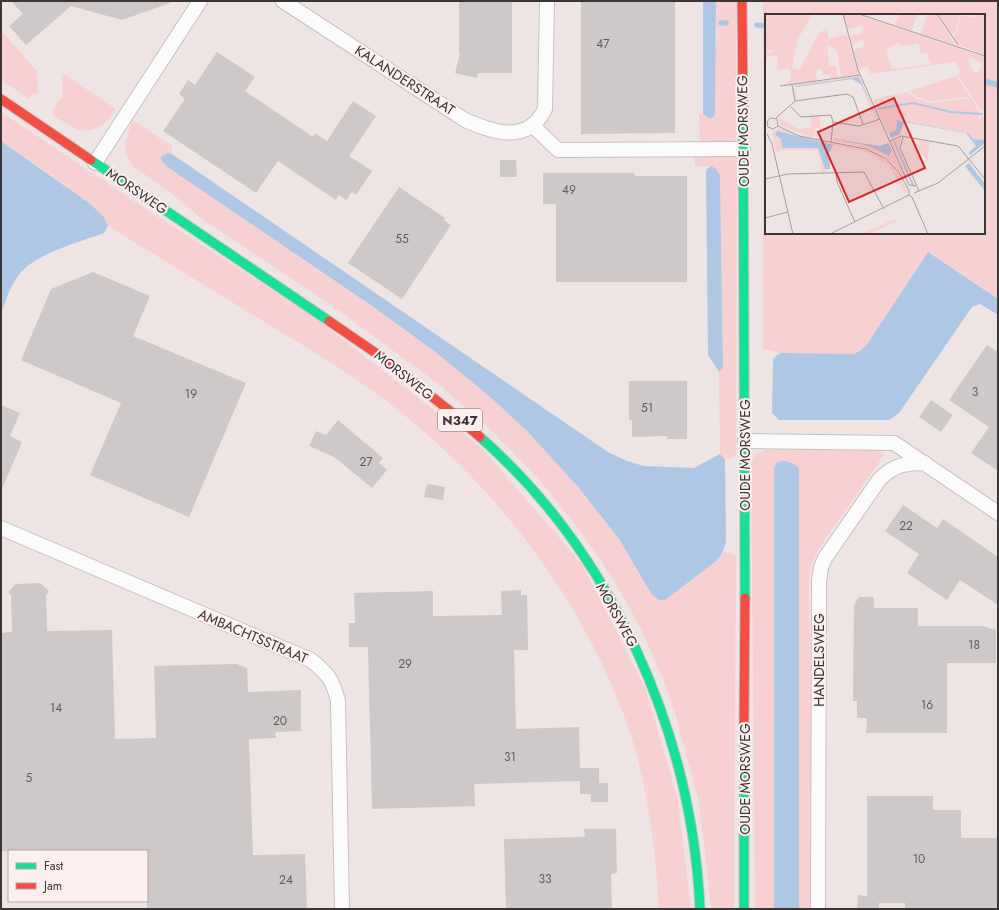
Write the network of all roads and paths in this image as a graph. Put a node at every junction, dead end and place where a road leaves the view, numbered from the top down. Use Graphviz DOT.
graph roads {
  1 [pos="200,1"];
  2 [pos="283,1"];
  3 [pos="548,1"];
  4 [pos="742,1"];
  5 [pos="1,99"];
  6 [pos="533,126"];
  7 [pos="743,149"];
  8 [pos="95,163"];
  9 [pos="745,442"];
  10 [pos="925,463"];
  11 [pos="998,513"];
  12 [pos="1,529"];
  13 [pos="342,909"];
  14 [pos="700,909"];
  15 [pos="744,909"];
  16 [pos="818,909"];
  1 -- 8 [label="street"];
  2 -- 6 [label="street, KALANDERSTRAAT"];
  3 -- 6 [label="street"];
  4 -- 7 [label="main road, OUDE MORSWEG"];
  5 -- 8 [label="main road, MORSWEG / N347"];
  6 -- 7 [label="street"];
  7 -- 9 [label="main road, OUDE MORSWEG"];
  8 -- 14 [label="main road, MORSWEG / N347"];
  9 -- 10 [label="street"];
  9 -- 15 [label="main road, OUDE MORSWEG"];
  10 -- 11 [label="street"];
  10 -- 16 [label="street, HANDELSWEG"];
  12 -- 13 [label="street, AMBACHTSSTRAAT"];
}
